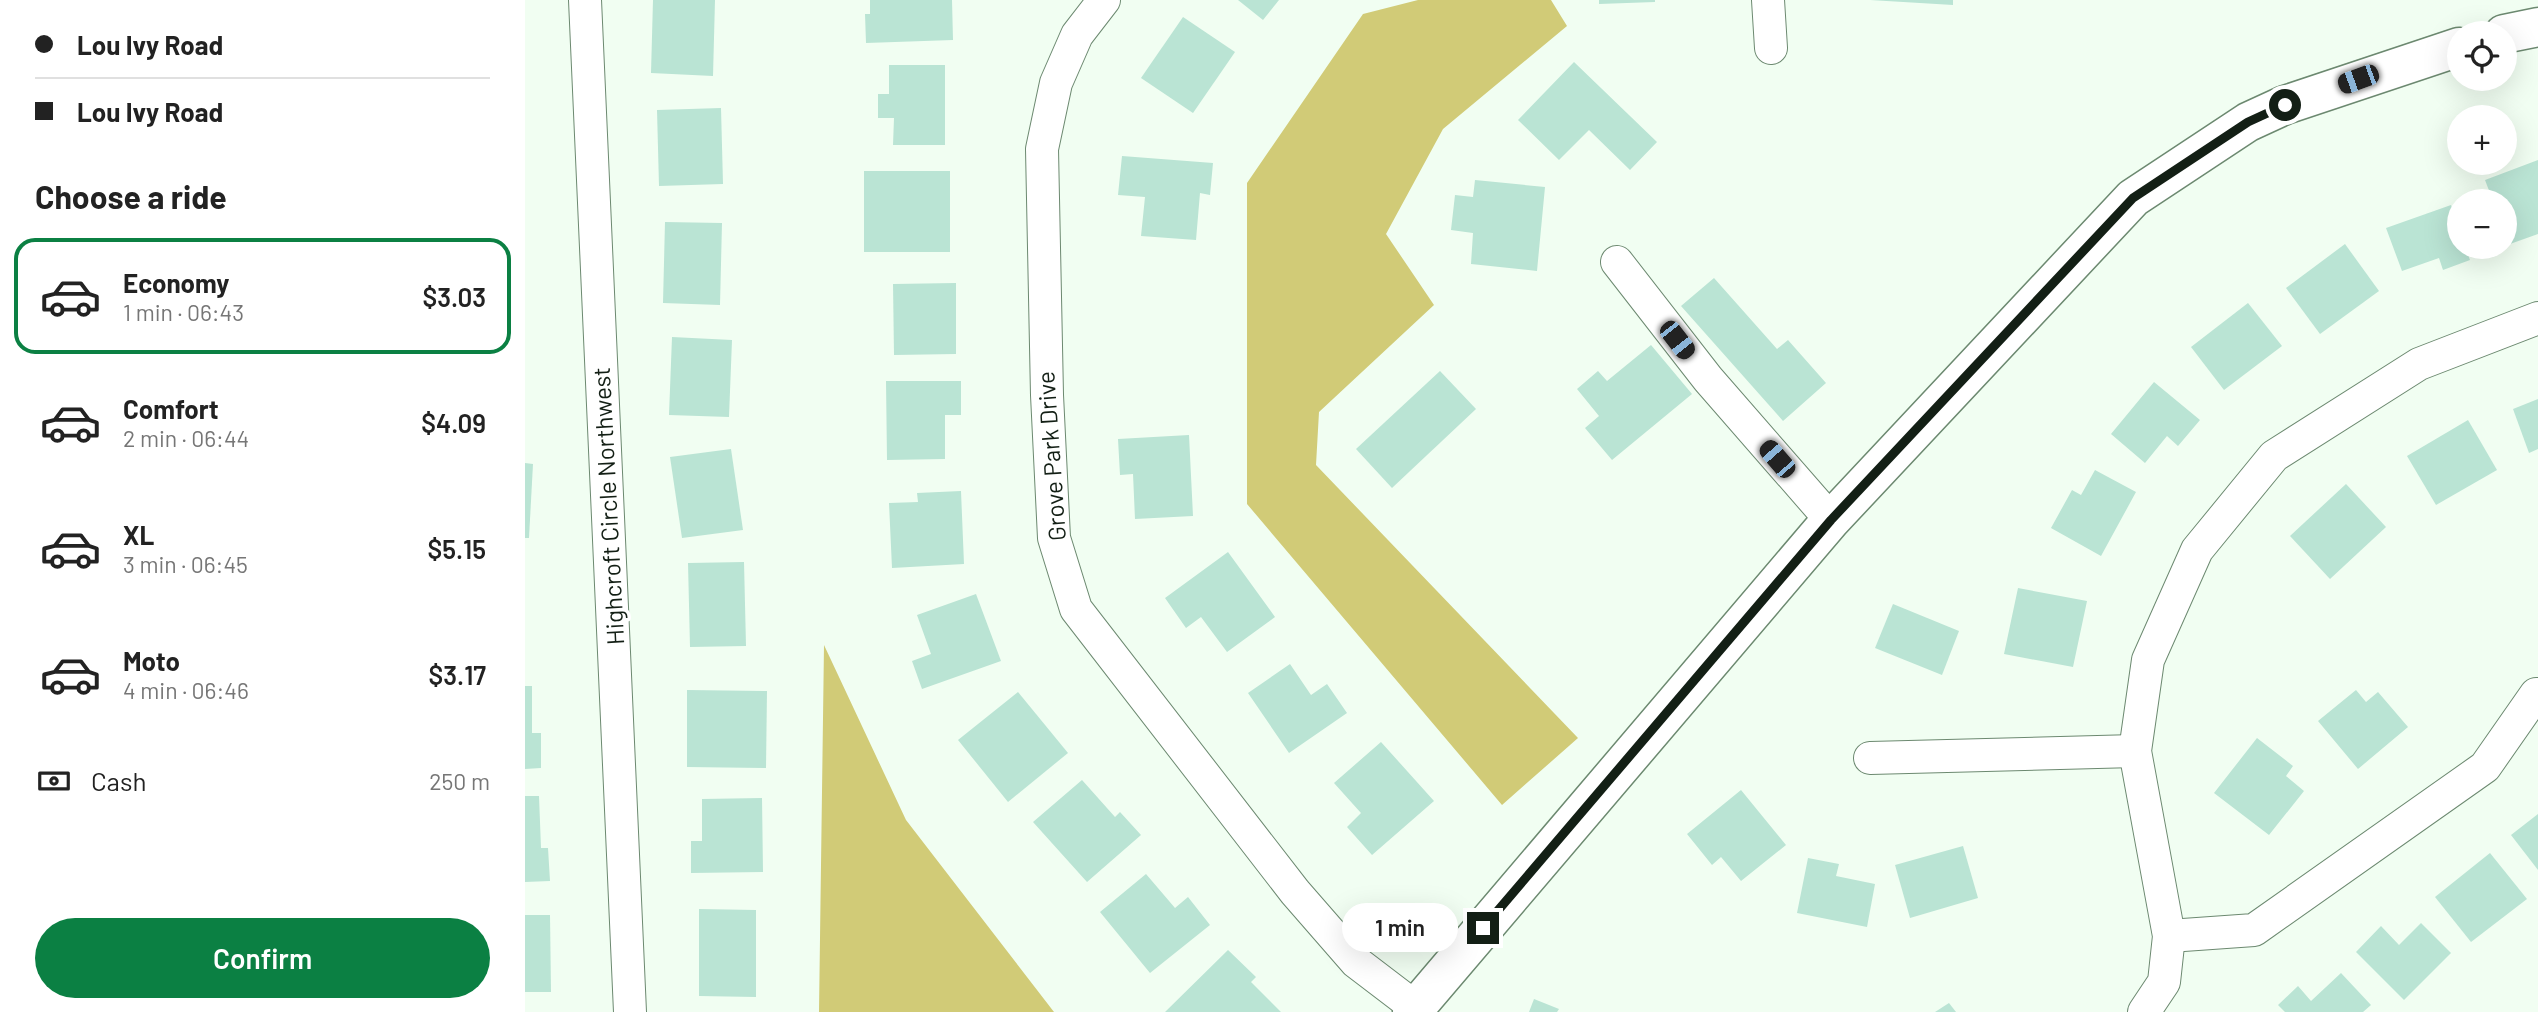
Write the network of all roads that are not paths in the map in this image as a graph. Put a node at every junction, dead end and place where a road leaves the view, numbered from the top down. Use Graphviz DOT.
graph roads {
  1 [pos="585,0"];
  2 [pos="1104,0"];
  3 [pos="1768,0"];
  4 [pos="2538,27"];
  5 [pos="2517,31"];
  6 [pos="1771,48"];
  7 [pos="2447,51"];
  8 [pos="1617,262"];
  9 [pos="2538,317"];
  10 [pos="1831,520"];
  11 [pos="2536,694"];
  12 [pos="2135,751"];
  13 [pos="1870,758"];
  14 [pos="2169,936"];
  15 [pos="1414,1009"];
  16 [pos="630,1012"];
  17 [pos="2144,1012"];
  1 -- 16 [label="street, Highcroft Circle Northwest"];
  2 -- 15 [label="street, Grove Park Drive"];
  3 -- 6 [label="street"];
  4 -- 5 [label="street"];
  7 -- 10 [label="street"];
  8 -- 10 [label="street"];
  9 -- 12 [label="street"];
  10 -- 15 [label="street"];
  11 -- 14 [label="street"];
  12 -- 13 [label="street"];
  12 -- 14 [label="street"];
  14 -- 17 [label="street"];
}
